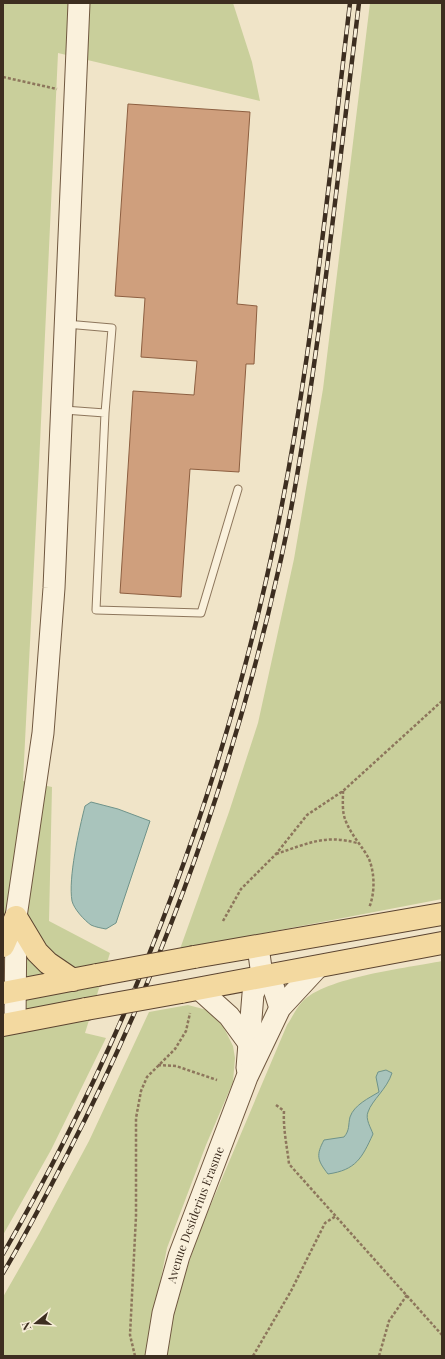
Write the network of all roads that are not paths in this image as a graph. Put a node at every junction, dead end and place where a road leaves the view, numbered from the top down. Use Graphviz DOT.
graph roads {
  1 [pos="79,3"];
  2 [pos="66,324"];
  3 [pos="62,410"];
  4 [pos="105,413"];
  5 [pos="238,489"];
  6 [pos="442,914"];
  7 [pos="16,917"];
  8 [pos="442,943"];
  9 [pos="3,946"];
  10 [pos="258,947"];
  11 [pos="318,967"];
  12 [pos="262,975"];
  13 [pos="73,980"];
  14 [pos="190,990"];
  15 [pos="9,992"];
  16 [pos="280,1008"];
  17 [pos="9,1023"];
  18 [pos="248,1042"];
  19 [pos="247,1077"];
  20 [pos="156,1356"];
  1 -- 2 [label="main road"];
  2 -- 3 [label="main road"];
  2 -- 4 [label="lane"];
  3 -- 4 [label="lane"];
  3 -- 7 [label="main road"];
  4 -- 5 [label="lane"];
  6 -- 10 [label="main road"];
  7 -- 9 [label="main road"];
  7 -- 13 [label="main road"];
  7 -- 15 [label="main road"];
  8 -- 11 [label="main road"];
  10 -- 12 [label="main road"];
  10 -- 13 [label="main road, bridge"];
  11 -- 12 [label="main road"];
  11 -- 16 [label="main road"];
  12 -- 14 [label="main road"];
  12 -- 16 [label="main road"];
  12 -- 18 [label="main road"];
  13 -- 15 [label="main road"];
  14 -- 17 [label="main road, bridge"];
  14 -- 18 [label="main road"];
  15 -- 17 [label="main road"];
  16 -- 19 [label="main road"];
  18 -- 19 [label="main road"];
  19 -- 20 [label="main road, Avenue Desiderius Erasme"];
}
